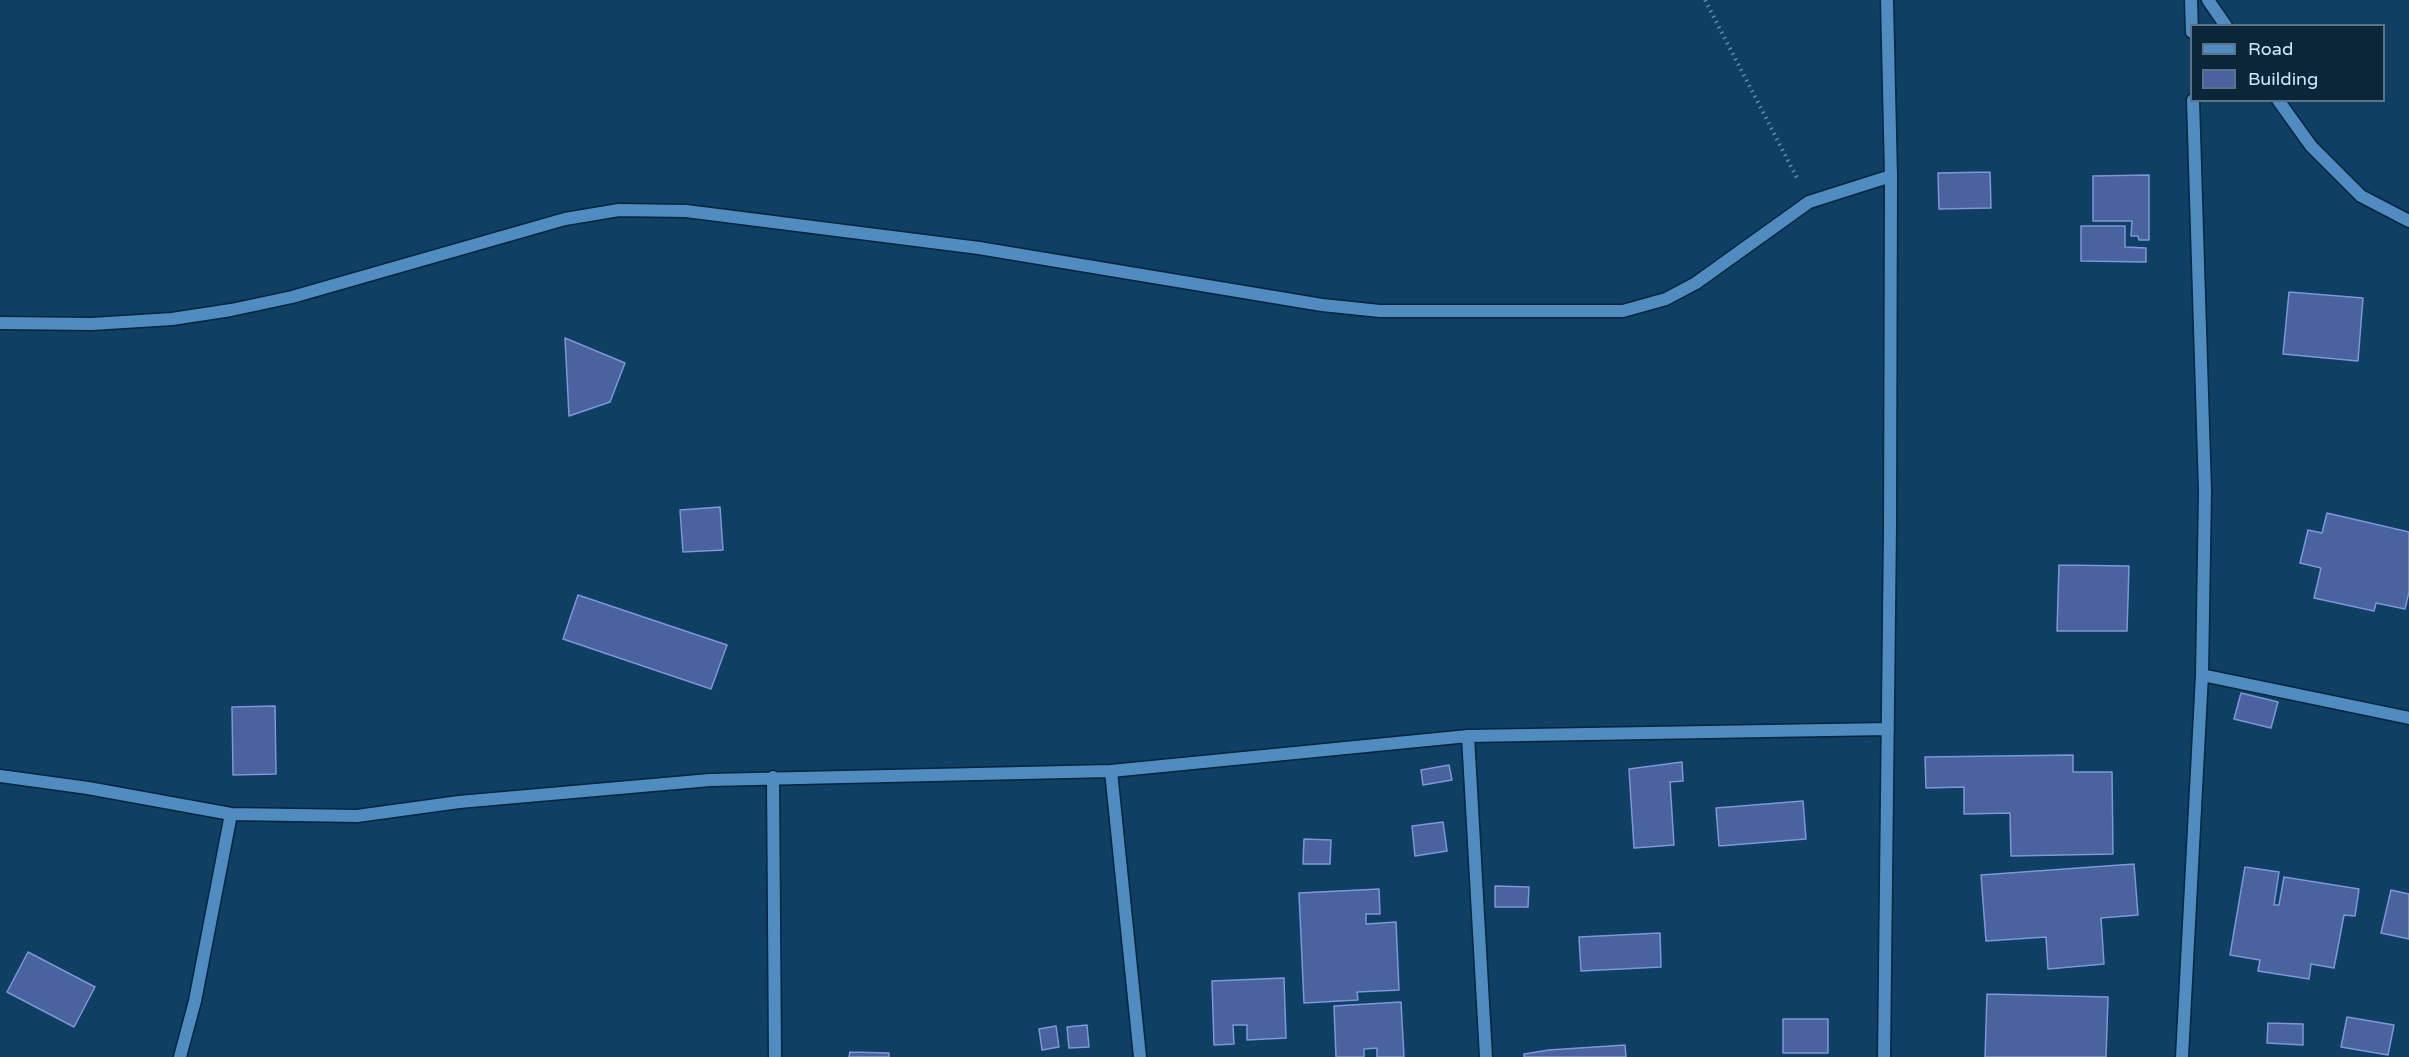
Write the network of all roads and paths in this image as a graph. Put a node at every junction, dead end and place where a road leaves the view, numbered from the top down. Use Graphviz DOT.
graph roads {
  1 [pos="1705,0"];
  2 [pos="1887,0"];
  3 [pos="2191,0"];
  4 [pos="2208,0"];
  5 [pos="2192,24"];
  6 [pos="2225,24"];
  7 [pos="2193,102"];
  8 [pos="2279,102"];
  9 [pos="1891,176"];
  10 [pos="1809,202"];
  11 [pos="2409,221"];
  12 [pos="0,323"];
  13 [pos="2202,675"];
  14 [pos="2409,717"];
  15 [pos="1888,729"];
  16 [pos="1468,736"];
  17 [pos="1112,771"];
  18 [pos="0,776"];
  19 [pos="773,777"];
  20 [pos="231,814"];
  21 [pos="180,1057"];
  22 [pos="775,1057"];
  23 [pos="1140,1057"];
  24 [pos="1486,1057"];
  25 [pos="1884,1057"];
  26 [pos="2182,1057"];
  1 -- 10 [label="path"];
  2 -- 9 [label="street"];
  3 -- 5 [label="street"];
  4 -- 6 [label="street"];
  7 -- 13 [label="street"];
  8 -- 11 [label="street"];
  9 -- 10 [label="street"];
  9 -- 15 [label="street"];
  10 -- 12 [label="street"];
  13 -- 14 [label="street"];
  13 -- 26 [label="street"];
  15 -- 16 [label="street"];
  15 -- 25 [label="street"];
  16 -- 17 [label="street"];
  16 -- 24 [label="street"];
  17 -- 19 [label="street"];
  17 -- 23 [label="street"];
  18 -- 20 [label="street"];
  19 -- 20 [label="street"];
  19 -- 22 [label="street"];
  20 -- 21 [label="street"];
}
